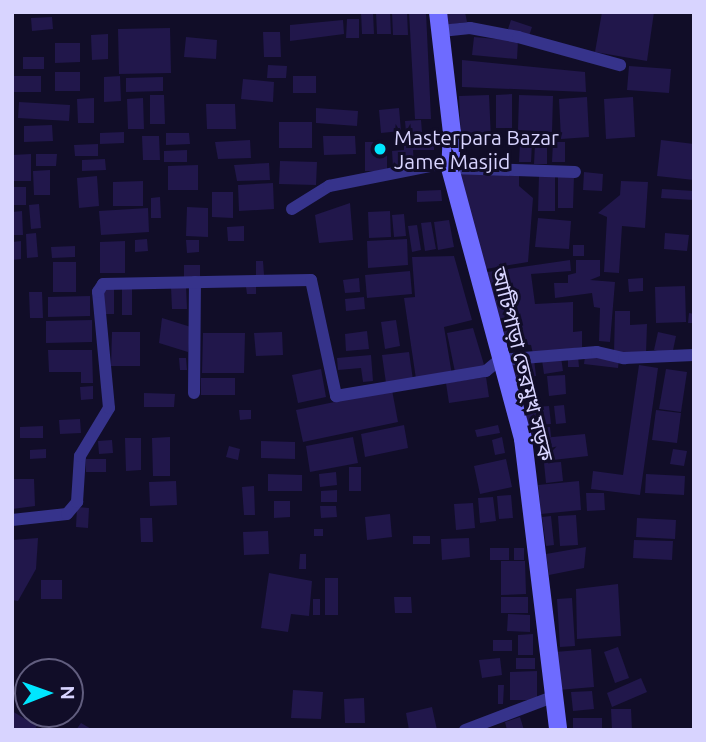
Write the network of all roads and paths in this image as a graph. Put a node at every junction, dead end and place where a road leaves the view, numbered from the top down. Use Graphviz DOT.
graph roads {
  1 [pos="438,12"];
  2 [pos="441,31"];
  3 [pos="620,65"];
  4 [pos="450,165"];
  5 [pos="575,172"];
  6 [pos="292,209"];
  7 [pos="195,282"];
  8 [pos="694,355"];
  9 [pos="499,360"];
  10 [pos="194,393"];
  11 [pos="12,520"];
  12 [pos="555,696"];
  13 [pos="465,730"];
  14 [pos="558,730"];
  1 -- 2 [label="main road, আটিপাড়া তেরমুখ সড়ক"];
  2 -- 3 [label="street"];
  2 -- 4 [label="main road, আটিপাড়া তেরমুখ সড়ক"];
  4 -- 5 [label="street"];
  4 -- 6 [label="street"];
  4 -- 9 [label="main road, আটিপাড়া তেরমুখ সড়ক"];
  7 -- 9 [label="street"];
  7 -- 10 [label="street"];
  7 -- 11 [label="street"];
  8 -- 9 [label="street"];
  9 -- 12 [label="main road, আটিপাড়া তেরমুখ সড়ক"];
  12 -- 13 [label="street"];
  12 -- 14 [label="main road, আটিপাড়া তেরমুখ সড়ক"];
}
